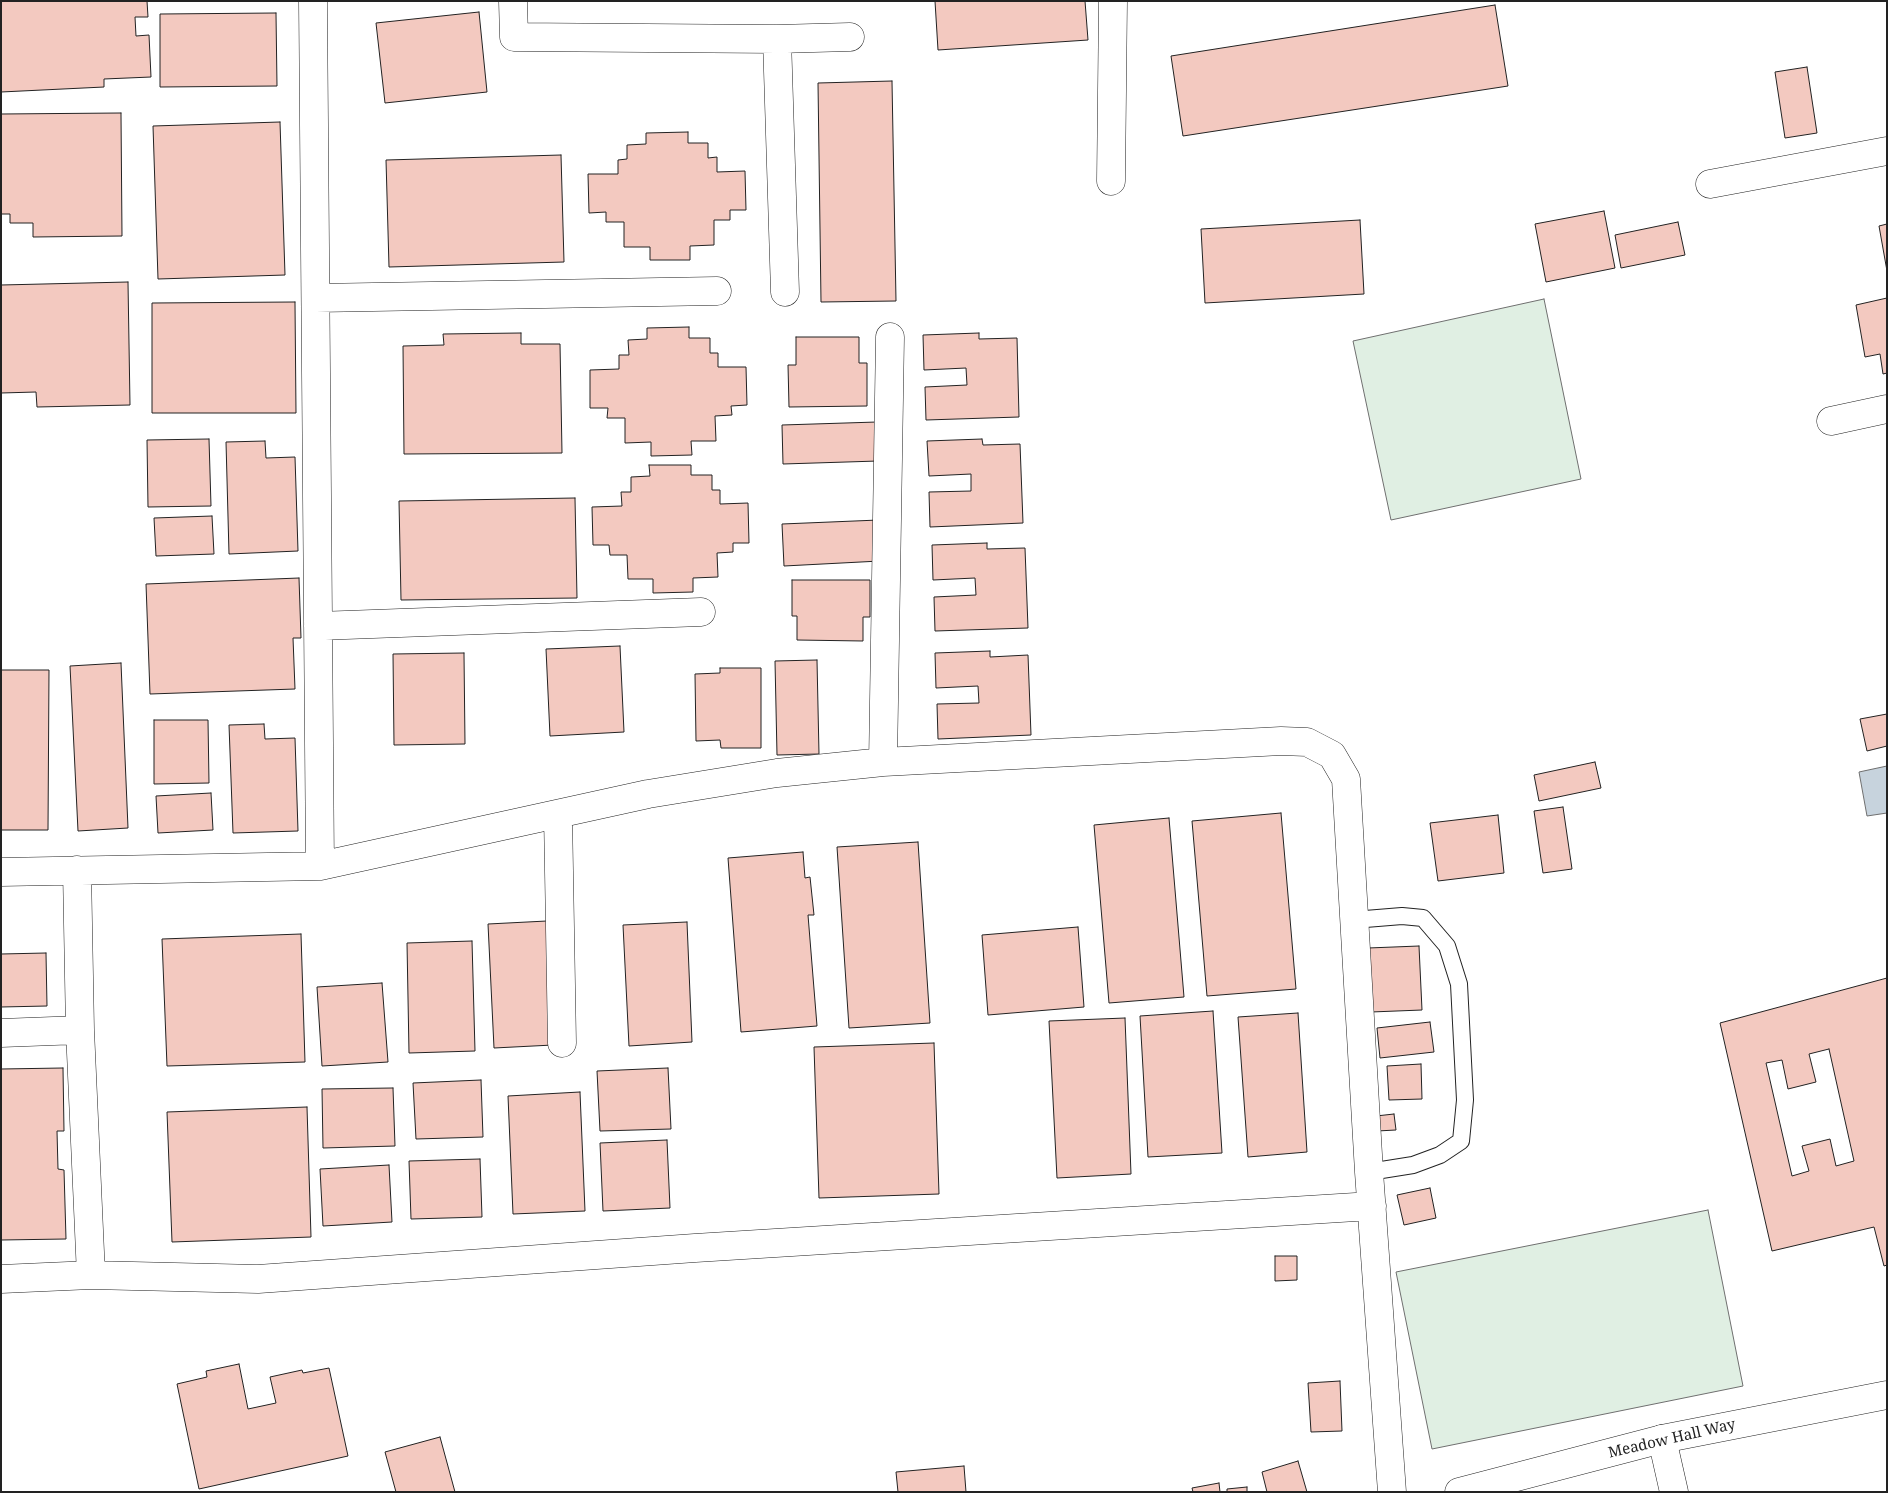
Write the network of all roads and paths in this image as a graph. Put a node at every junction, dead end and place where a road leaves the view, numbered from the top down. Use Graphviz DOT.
graph roads {
  1 [pos="313,1"];
  2 [pos="513,1"];
  3 [pos="1119,2"];
  4 [pos="850,37"];
  5 [pos="777,39"];
  6 [pos="1887,151"];
  7 [pos="1111,181"];
  8 [pos="1710,184"];
  9 [pos="717,291"];
  10 [pos="785,292"];
  11 [pos="316,298"];
  12 [pos="890,337"];
  13 [pos="1887,409"];
  14 [pos="1832,421"];
  15 [pos="700,612"];
  16 [pos="318,626"];
  17 [pos="884,762"];
  18 [pos="558,814"];
  19 [pos="320,866"];
  20 [pos="77,870"];
  21 [pos="1,872"];
  22 [pos="1353,920"];
  23 [pos="80,1030"];
  24 [pos="1,1033"];
  25 [pos="562,1043"];
  26 [pos="1369,1172"];
  27 [pos="1372,1206"];
  28 [pos="91,1275"];
  29 [pos="1,1279"];
  30 [pos="1887,1394"];
  31 [pos="1662,1439"];
  32 [pos="1392,1492"];
  33 [pos="1459,1492"];
  34 [pos="1674,1492"];
  1 -- 11 [label="street"];
  2 -- 5 [label="street"];
  3 -- 7 [label="street"];
  4 -- 5 [label="street"];
  5 -- 10 [label="street"];
  6 -- 8 [label="street"];
  9 -- 11 [label="street"];
  11 -- 16 [label="street"];
  12 -- 17 [label="street"];
  13 -- 14 [label="street"];
  15 -- 16 [label="street"];
  16 -- 19 [label="street"];
  17 -- 18 [label="street"];
  17 -- 22 [label="street"];
  18 -- 19 [label="street"];
  18 -- 25 [label="street"];
  19 -- 20 [label="street"];
  20 -- 21 [label="street"];
  20 -- 23 [label="street"];
  22 -- 26 [label="street"];
  22 -- 26 [label="lane"];
  23 -- 24 [label="street"];
  23 -- 28 [label="street"];
  26 -- 27 [label="street"];
  27 -- 28 [label="street"];
  27 -- 32 [label="street"];
  28 -- 29 [label="street"];
  30 -- 31 [label="street, Meadow Hall Way"];
  31 -- 33 [label="street, Meadow Hall Way"];
  31 -- 34 [label="street"];
}
